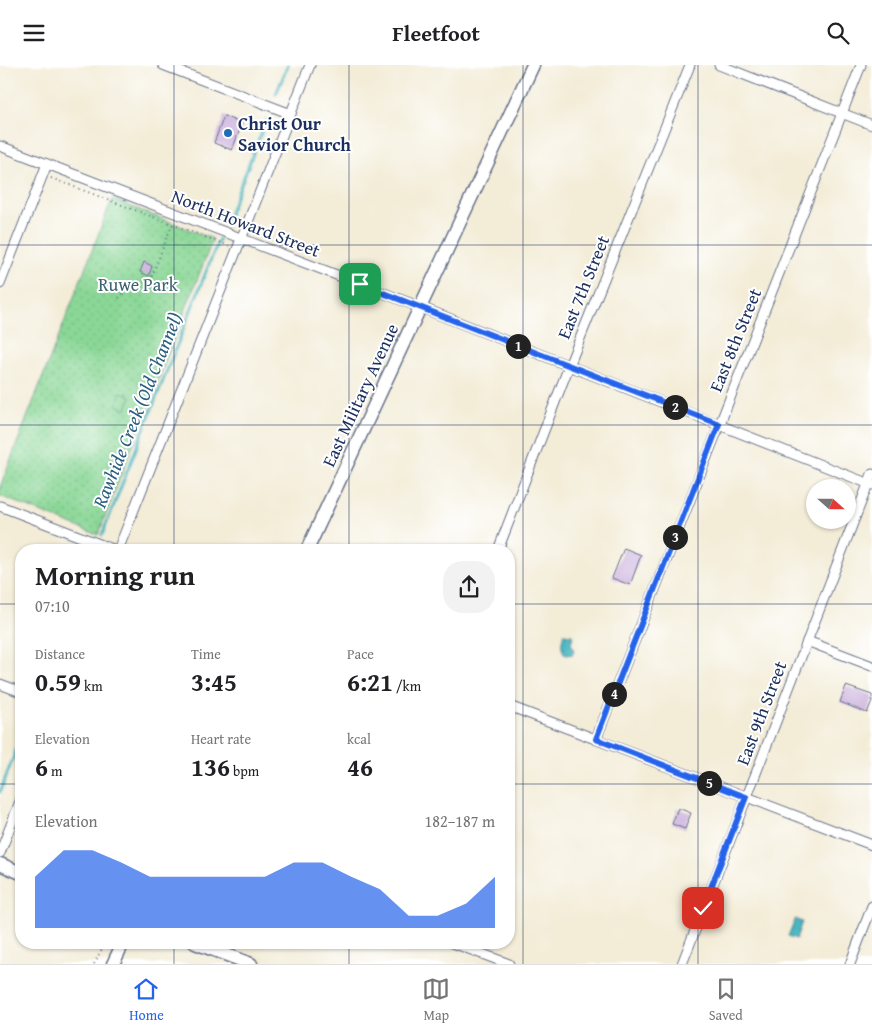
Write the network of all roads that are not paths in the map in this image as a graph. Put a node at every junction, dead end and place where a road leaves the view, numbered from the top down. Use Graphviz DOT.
graph roads {
  1 [pos="163,65"];
  2 [pos="310,65"];
  3 [pos="533,65"];
  4 [pos="690,65"];
  5 [pos="719,65"];
  6 [pos="861,65"];
  7 [pos="842,113"];
  8 [pos="291,114"];
  9 [pos="872,125"];
  10 [pos="0,146"];
  11 [pos="47,164"];
  12 [pos="240,238"];
  13 [pos="0,284"];
  14 [pos="420,307"];
  15 [pos="569,366"];
  16 [pos="719,424"];
  17 [pos="872,474"];
  18 [pos="870,484"];
  19 [pos="0,506"];
  20 [pos="101,544"];
  21 [pos="119,544"];
  22 [pos="310,544"];
  23 [pos="500,544"];
  24 [pos="807,641"];
  25 [pos="872,666"];
  26 [pos="0,684"];
  27 [pos="15,690"];
  28 [pos="515,708"];
  29 [pos="596,739"];
  30 [pos="746,797"];
  31 [pos="15,814"];
  32 [pos="872,845"];
  33 [pos="0,853"];
  34 [pos="0,864"];
  35 [pos="15,870"];
  36 [pos="872,906"];
  37 [pos="120,949"];
  38 [pos="211,949"];
  39 [pos="469,949"];
  40 [pos="113,964"];
  41 [pos="251,964"];
  42 [pos="509,964"];
  43 [pos="682,964"];
  44 [pos="850,964"];
  1 -- 8 [label="street"];
  2 -- 8 [label="street"];
  3 -- 14 [label="main road, East Military Avenue"];
  4 -- 15 [label="street, East 7th Street"];
  5 -- 7 [label="street"];
  6 -- 7 [label="street, East 8th Street"];
  7 -- 9 [label="street"];
  7 -- 16 [label="street, East 8th Street"];
  8 -- 12 [label="street"];
  10 -- 11 [label="street, North Howard Street"];
  11 -- 12 [label="street, North Howard Street"];
  11 -- 13 [label="street"];
  12 -- 14 [label="street, North Howard Street"];
  12 -- 21 [label="street"];
  14 -- 15 [label="street, North Howard Street"];
  14 -- 22 [label="main road, East Military Avenue"];
  15 -- 16 [label="street, North Howard Street"];
  15 -- 23 [label="street, East 7th Street"];
  16 -- 18 [label="street, North Howard Street"];
  16 -- 29 [label="street, East 8th Street"];
  17 -- 18 [label="street, East 9th Street"];
  18 -- 24 [label="street, East 9th Street"];
  19 -- 20 [label="street"];
  24 -- 25 [label="street"];
  24 -- 30 [label="street, East 9th Street"];
  26 -- 27 [label="street"];
  28 -- 29 [label="street"];
  29 -- 30 [label="street"];
  30 -- 32 [label="street"];
  30 -- 43 [label="street, East 9th Street"];
  31 -- 33 [label="street"];
  34 -- 35 [label="main road"];
  36 -- 44 [label="street"];
  37 -- 40 [label="main road"];
  38 -- 41 [label="main road"];
  39 -- 42 [label="street"];
}
